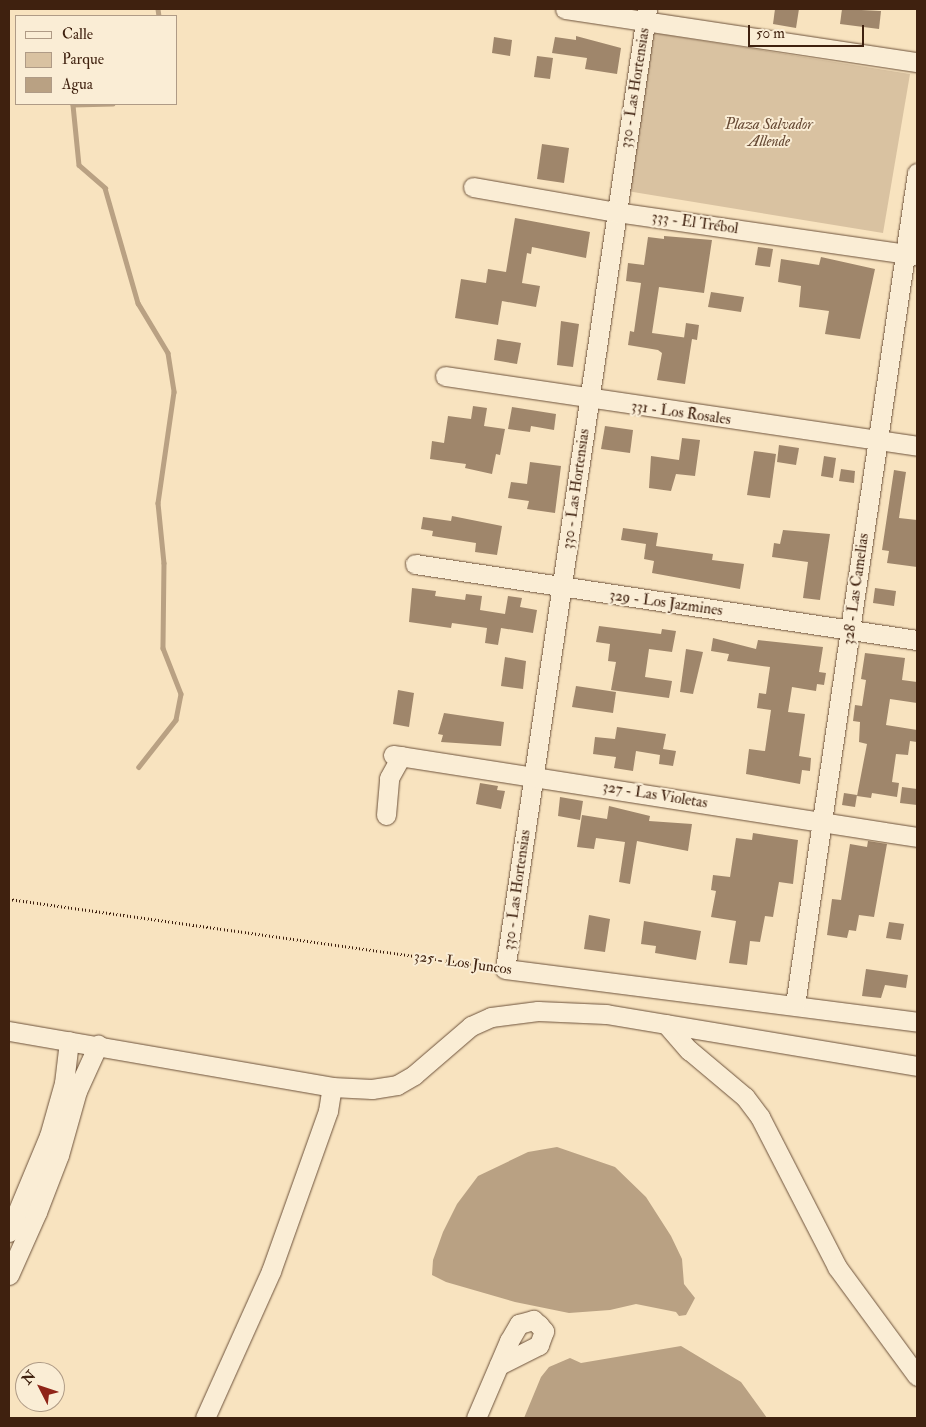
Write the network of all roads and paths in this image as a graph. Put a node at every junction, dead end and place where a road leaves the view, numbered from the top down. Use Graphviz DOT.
graph roads {
  1 [pos="565,9"];
  2 [pos="646,15"];
  3 [pos="917,62"];
  4 [pos="917,173"];
  5 [pos="473,187"];
  6 [pos="616,212"];
  7 [pos="911,254"];
  8 [pos="445,376"];
  9 [pos="588,400"];
  10 [pos="878,440"];
  11 [pos="917,446"];
  12 [pos="415,564"];
  13 [pos="563,588"];
  14 [pos="850,630"];
  15 [pos="917,640"];
  16 [pos="533,775"];
  17 [pos="386,815"];
  18 [pos="822,823"];
  19 [pos="917,837"];
  20 [pos="9,899"];
  21 [pos="505,970"];
  22 [pos="795,1005"];
  23 [pos="917,1022"];
  24 [pos="666,1024"];
  25 [pos="9,1031"];
  26 [pos="69,1041"];
  27 [pos="98,1045"];
  28 [pos="917,1066"];
  29 [pos="332,1087"];
  30 [pos="9,1232"];
  31 [pos="9,1275"];
  32 [pos="499,1365"];
  33 [pos="917,1376"];
  34 [pos="206,1418"];
  35 [pos="476,1418"];
  1 -- 2 [label="street"];
  2 -- 3 [label="street"];
  2 -- 6 [label="street, 330 - Las Hortensias"];
  4 -- 7 [label="street, 328 - Las Camelias"];
  5 -- 6 [label="street, 333 - El Trébol"];
  6 -- 7 [label="street, 333 - El Trébol"];
  6 -- 9 [label="street, 330 - Las Hortensias"];
  7 -- 10 [label="street, 328 - Las Camelias"];
  8 -- 9 [label="street, 331 - Los Rosales"];
  9 -- 10 [label="street, 331 - Los Rosales"];
  9 -- 13 [label="street, 330 - Las Hortensias"];
  10 -- 11 [label="street, 331 - Los Rosales"];
  10 -- 14 [label="street, 328 - Las Camelias"];
  12 -- 13 [label="street, 329 - Los Jazmines"];
  13 -- 14 [label="street, 329 - Los Jazmines"];
  13 -- 16 [label="street, 330 - Las Hortensias"];
  14 -- 15 [label="street, 329 - Los Jazmines"];
  14 -- 18 [label="street, 328 - Las Camelias"];
  16 -- 17 [label="street, 327 - Las Violetas"];
  16 -- 18 [label="street, 327 - Las Violetas"];
  16 -- 21 [label="street, 330 - Las Hortensias"];
  18 -- 19 [label="street, 327 - Las Violetas"];
  18 -- 22 [label="street, 328 - Las Camelias"];
  20 -- 21 [label="path, 325 - Los Juncos"];
  21 -- 22 [label="street, 325 - Los Juncos"];
  22 -- 23 [label="street, 325 - Los Juncos"];
  24 -- 28 [label="street"];
  24 -- 29 [label="street"];
  24 -- 33 [label="street"];
  25 -- 26 [label="street"];
  26 -- 27 [label="street"];
  26 -- 30 [label="street"];
  27 -- 29 [label="street"];
  27 -- 31 [label="street"];
  29 -- 34 [label="street"];
  32 -- 35 [label="street"];
}
